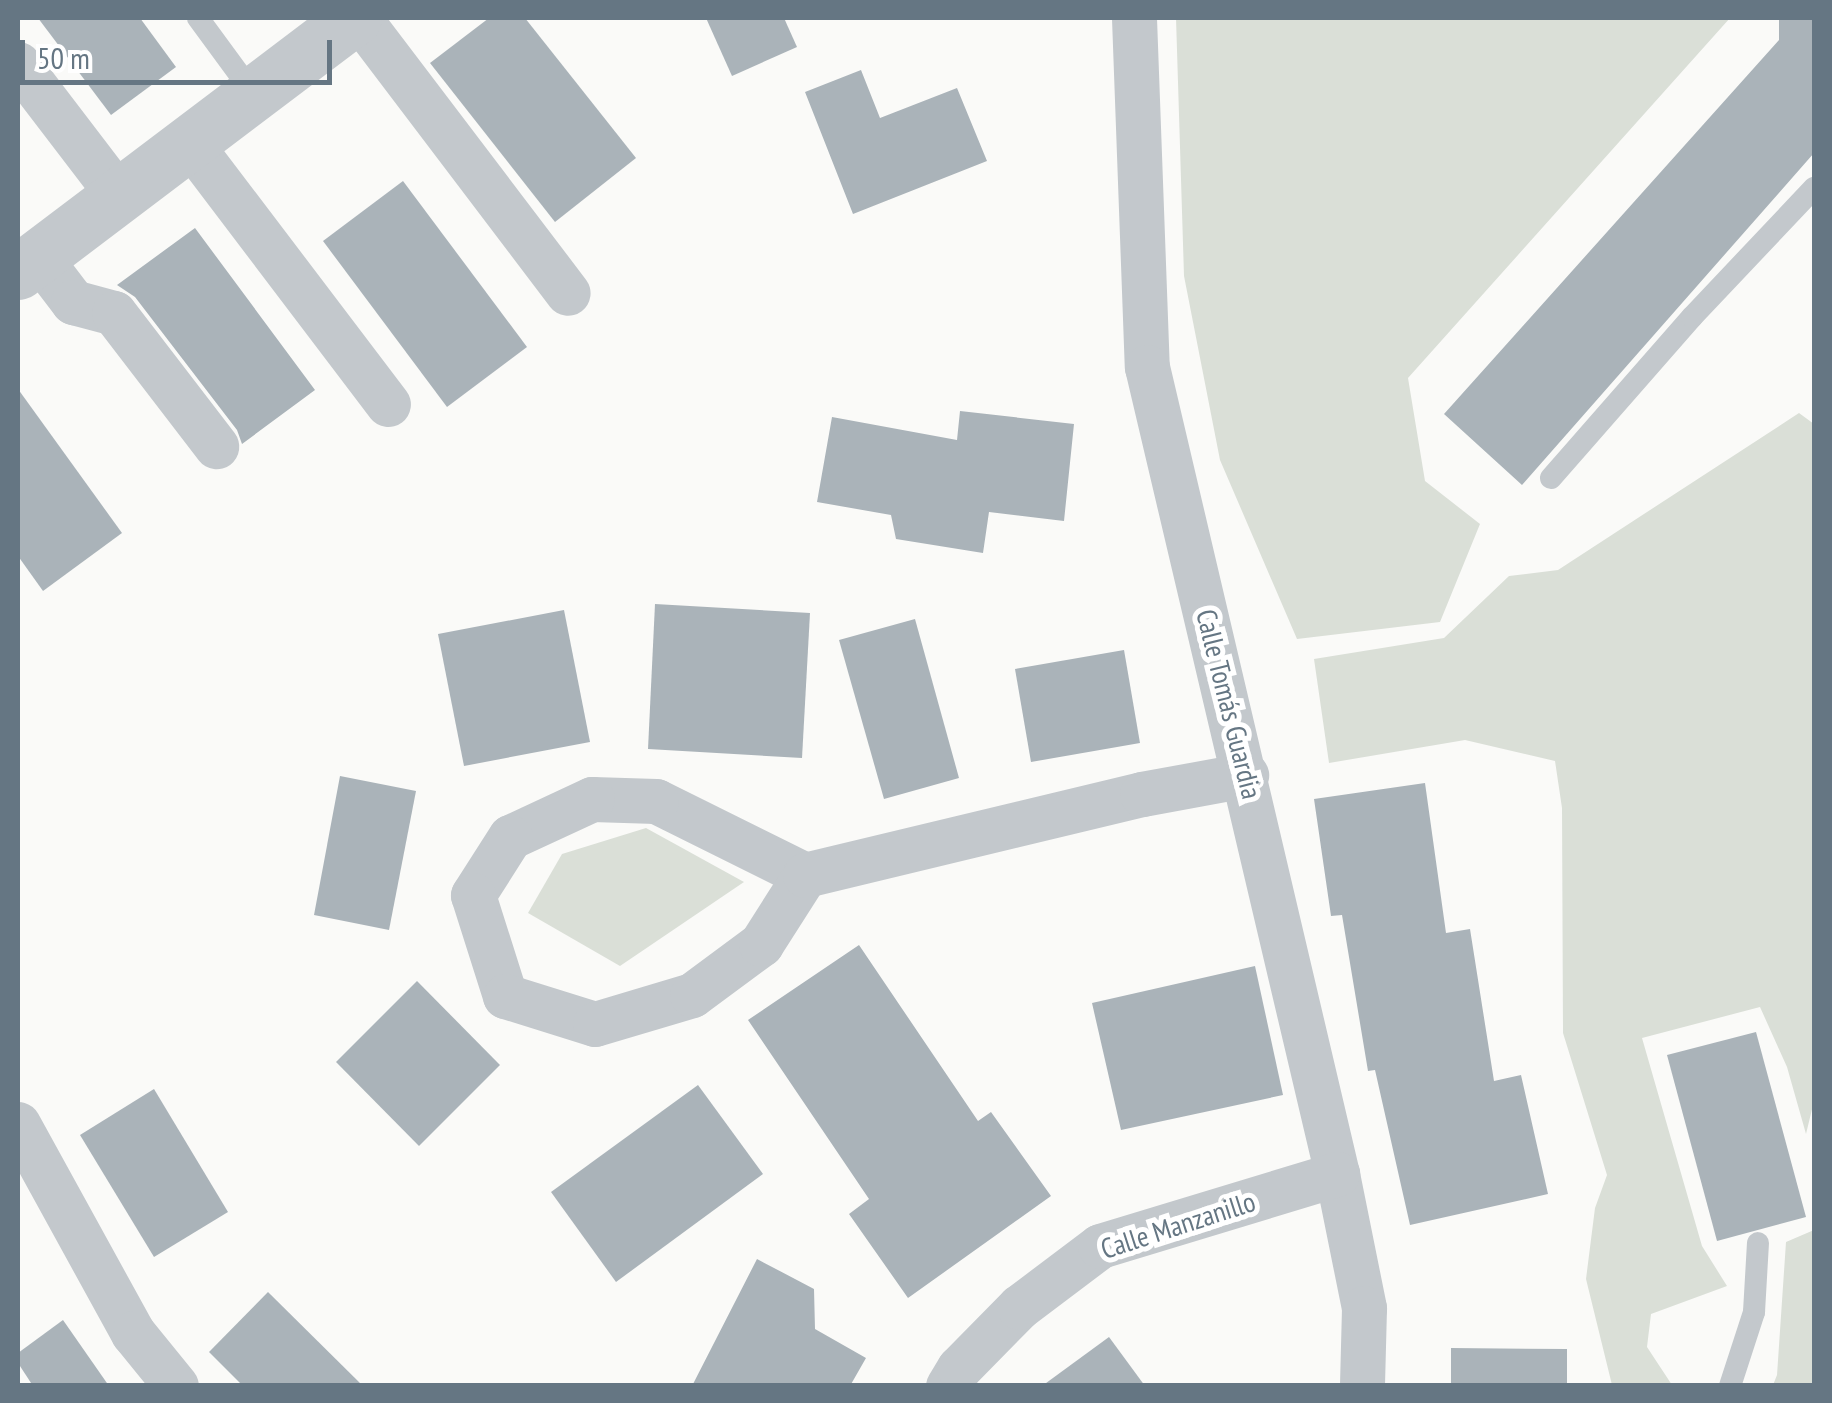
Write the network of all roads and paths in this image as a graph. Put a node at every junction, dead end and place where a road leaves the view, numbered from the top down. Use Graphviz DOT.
graph roads {
  1 [pos="198,18"];
  2 [pos="356,18"];
  3 [pos="1134,18"];
  4 [pos="18,64"];
  5 [pos="253,94"];
  6 [pos="189,142"];
  7 [pos="1814,188"];
  8 [pos="118,195"];
  9 [pos="28,264"];
  10 [pos="568,293"];
  11 [pos="388,404"];
  12 [pos="216,446"];
  13 [pos="1551,478"];
  14 [pos="1246,775"];
  15 [pos="806,875"];
  16 [pos="18,1124"];
  17 [pos="1338,1174"];
  18 [pos="1758,1242"];
  19 [pos="176,1386"];
  20 [pos="948,1386"];
  21 [pos="1362,1386"];
  22 [pos="1730,1386"];
  1 -- 5 [label="lane"];
  2 -- 5 [label="street"];
  2 -- 10 [label="street"];
  3 -- 14 [label="street, Calle Tomás Guardia"];
  4 -- 8 [label="street"];
  5 -- 6 [label="street"];
  6 -- 8 [label="street"];
  6 -- 11 [label="street"];
  7 -- 13 [label="lane"];
  8 -- 9 [label="street"];
  9 -- 12 [label="street"];
  14 -- 15 [label="street"];
  14 -- 17 [label="street, Calle Tomás Guardia"];
  15 -- 15 [label="street"];
  16 -- 19 [label="street"];
  17 -- 20 [label="street, Calle Manzanillo"];
  17 -- 21 [label="street, Calle Tomás Guardia"];
  18 -- 22 [label="lane"];
}
